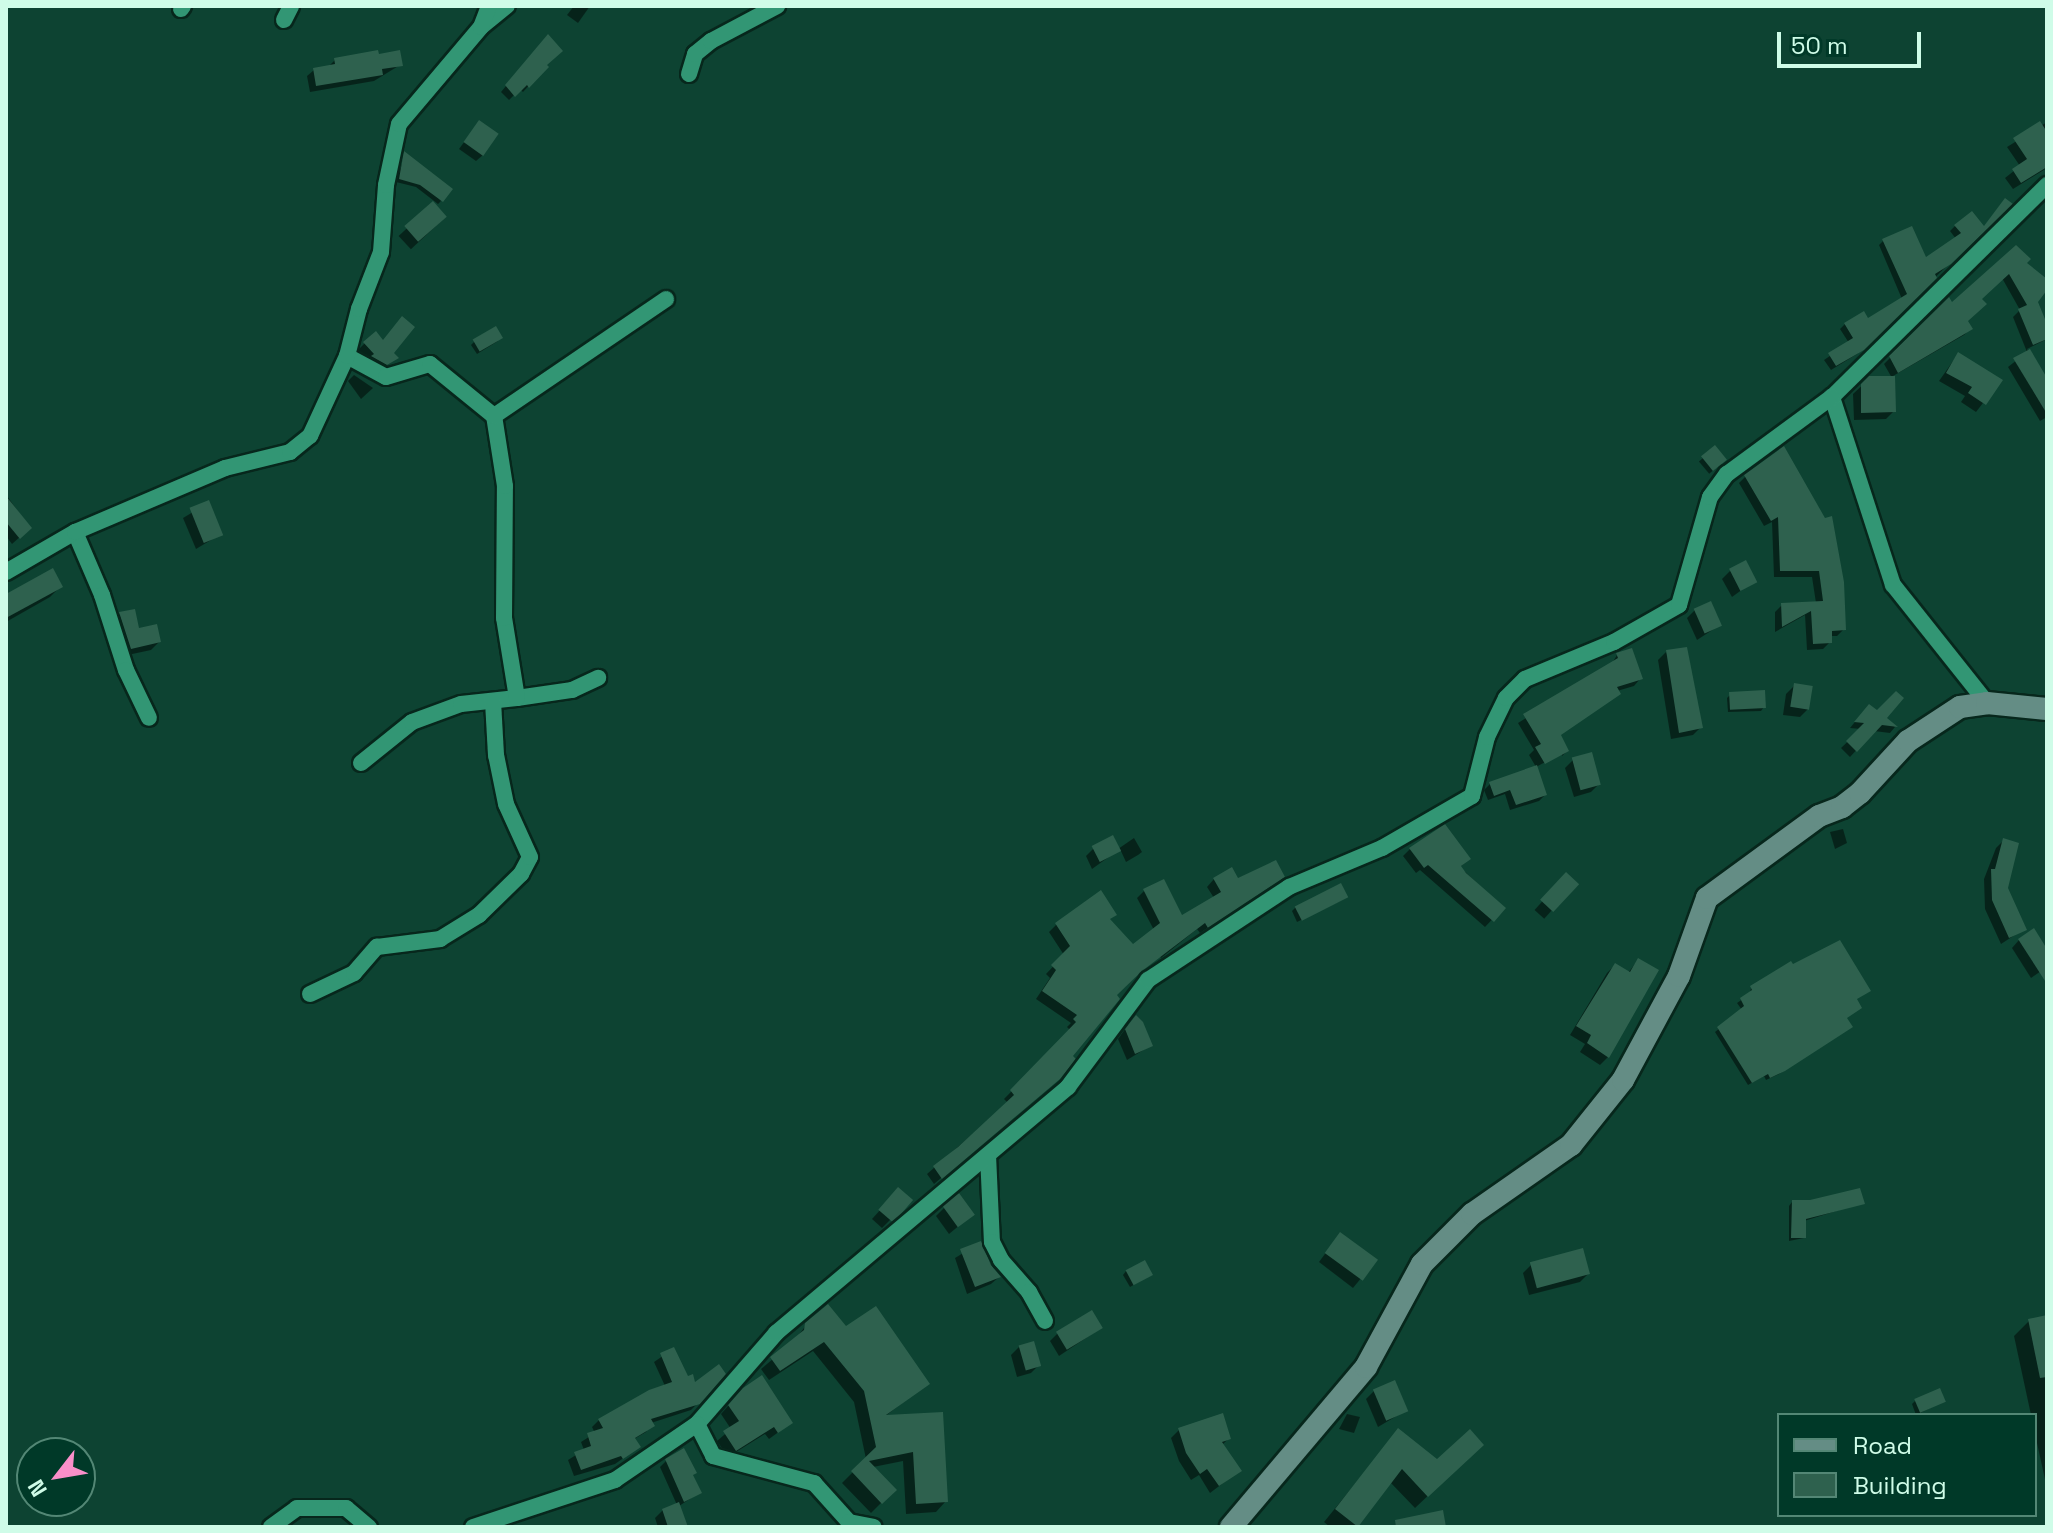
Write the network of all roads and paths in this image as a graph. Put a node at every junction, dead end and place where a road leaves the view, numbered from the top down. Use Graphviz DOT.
graph roads {
  1 [pos="489,6"];
  2 [pos="507,6"];
  3 [pos="777,6"];
  4 [pos="481,27"];
  5 [pos="689,74"];
  6 [pos="2047,185"];
  7 [pos="666,299"];
  8 [pos="347,356"];
  9 [pos="1832,397"];
  10 [pos="494,416"];
  11 [pos="75,532"];
  12 [pos="6,572"];
  13 [pos="598,678"];
  14 [pos="517,698"];
  15 [pos="493,701"];
  16 [pos="1987,703"];
  17 [pos="2047,709"];
  18 [pos="149,718"];
  19 [pos="361,763"];
  20 [pos="310,994"];
  21 [pos="988,1155"];
  22 [pos="1045,1321"];
  23 [pos="697,1424"];
  24 [pos="271,1527"];
  25 [pos="369,1527"];
  26 [pos="473,1527"];
  27 [pos="874,1527"];
  28 [pos="1231,1527"];
  1 -- 4 [label="street"];
  2 -- 4 [label="street"];
  3 -- 5 [label="street"];
  4 -- 8 [label="street"];
  6 -- 9 [label="street"];
  7 -- 10 [label="street"];
  8 -- 10 [label="street"];
  8 -- 11 [label="street"];
  9 -- 16 [label="street"];
  9 -- 21 [label="street"];
  10 -- 14 [label="street"];
  11 -- 12 [label="street"];
  11 -- 18 [label="street"];
  13 -- 14 [label="street"];
  14 -- 15 [label="street"];
  15 -- 19 [label="street"];
  15 -- 20 [label="street"];
  16 -- 17 [label="street"];
  16 -- 28 [label="street"];
  21 -- 22 [label="street"];
  21 -- 23 [label="street"];
  23 -- 26 [label="street"];
  23 -- 27 [label="street"];
  24 -- 25 [label="street"];
}
